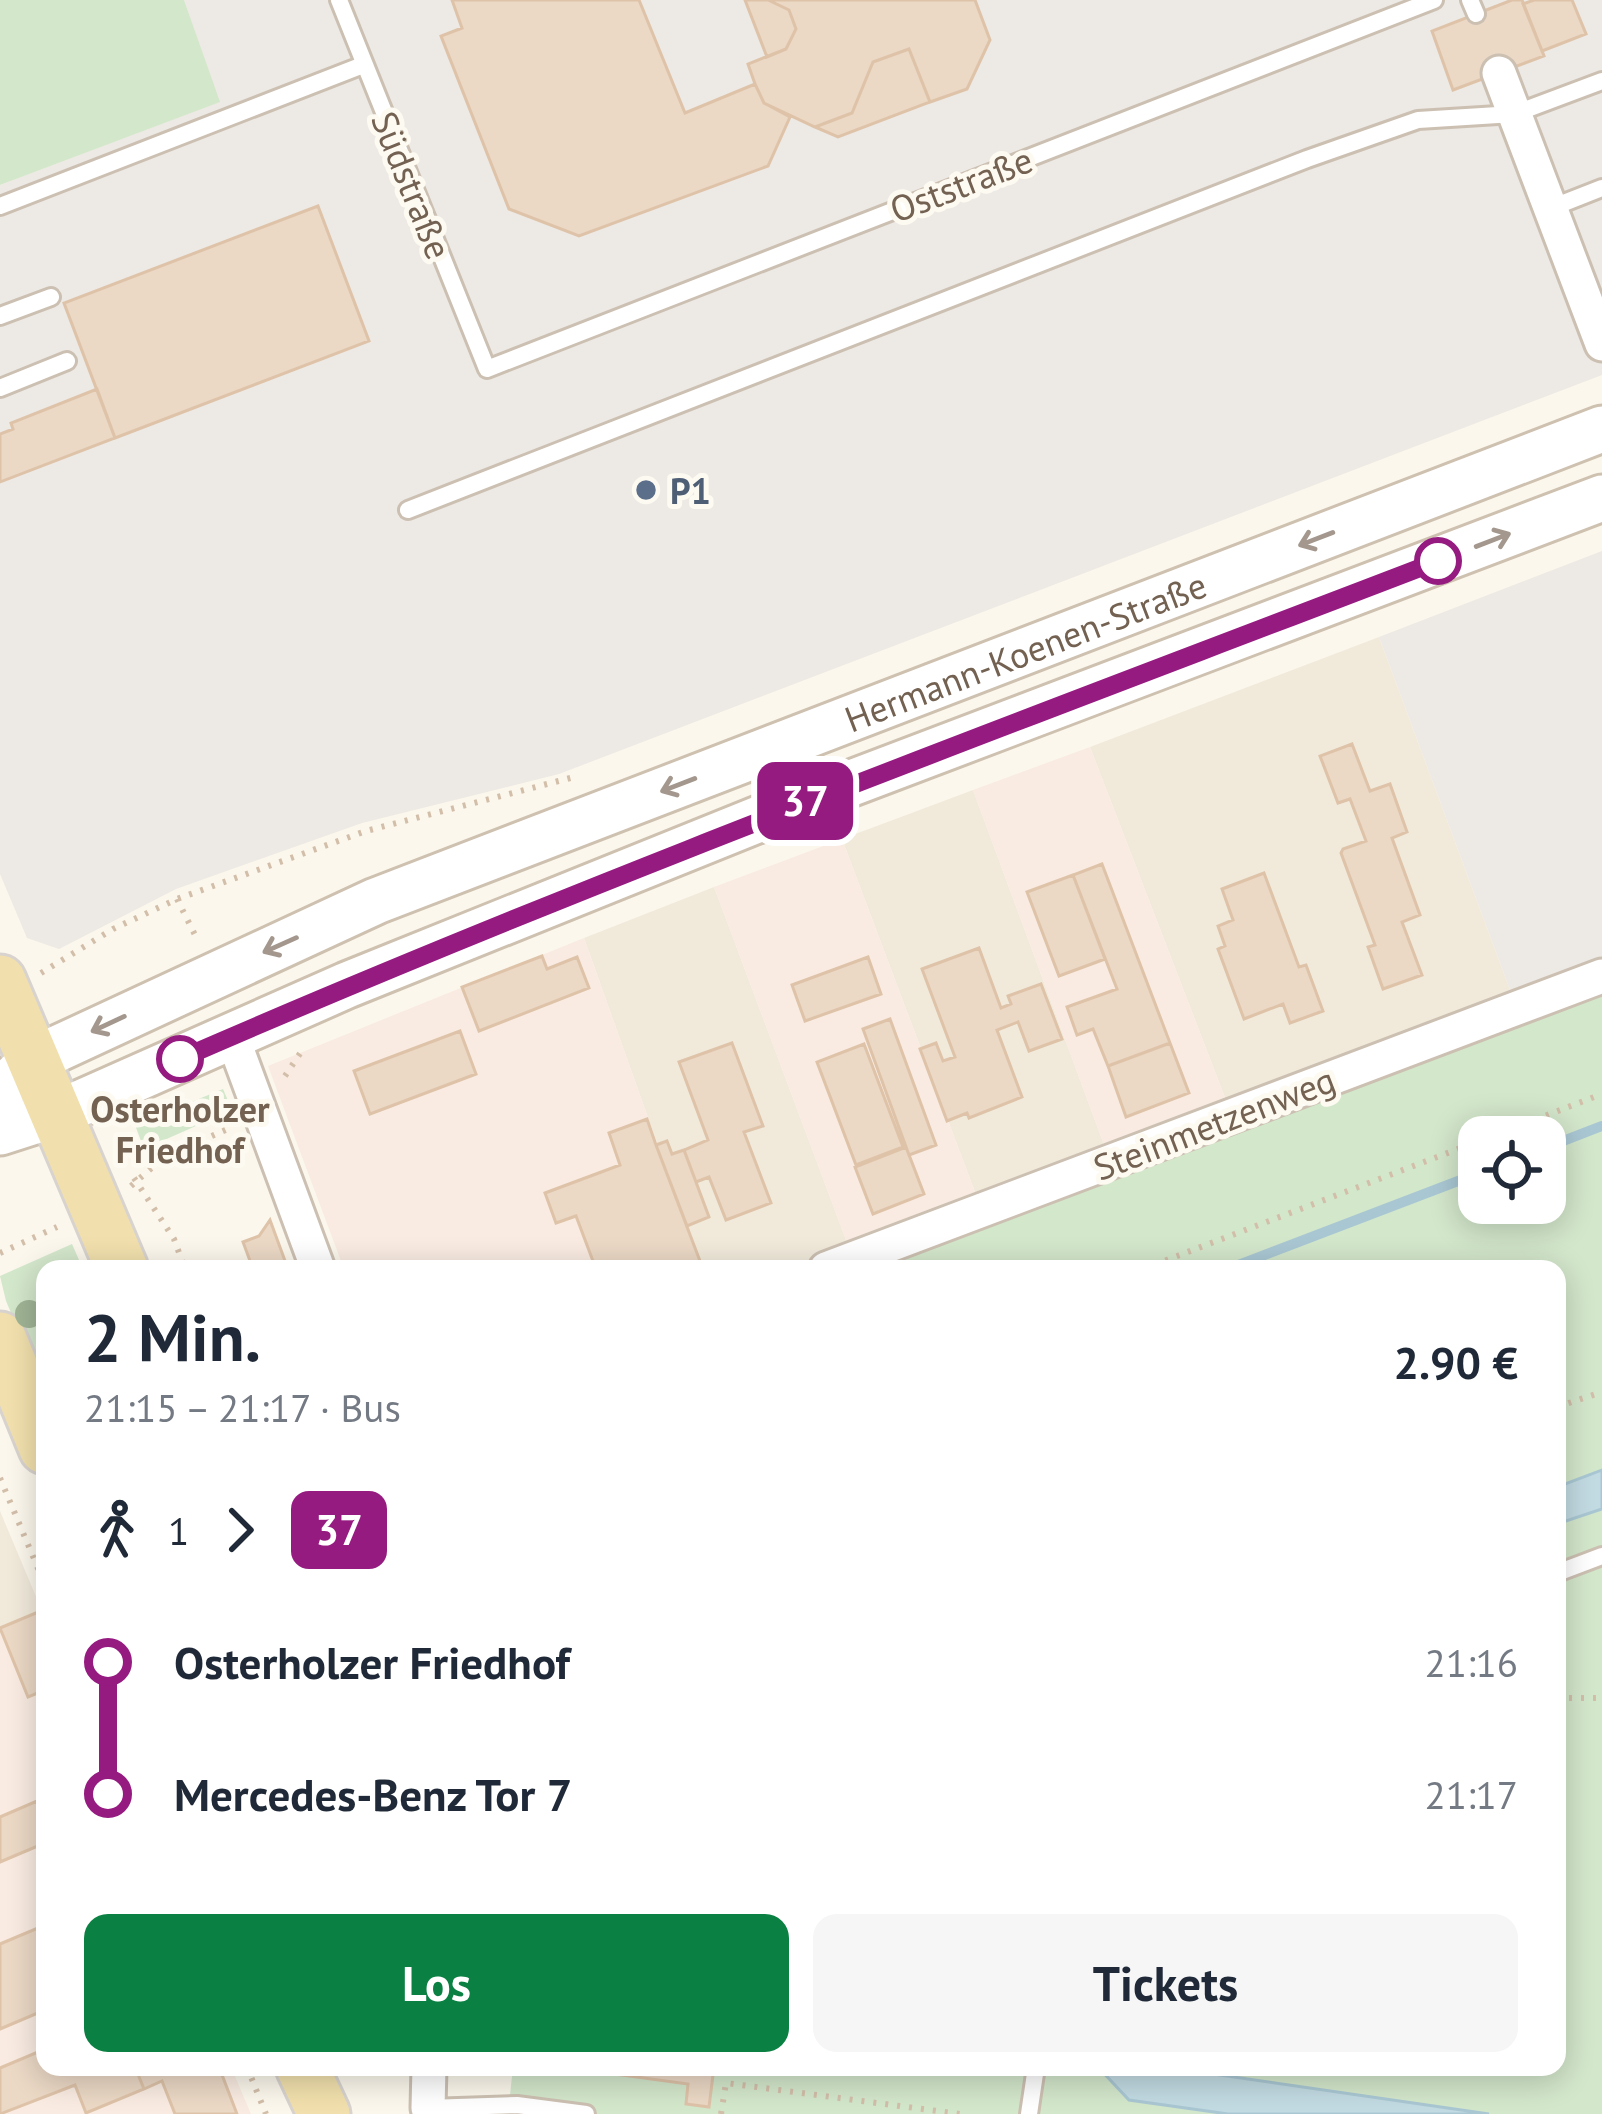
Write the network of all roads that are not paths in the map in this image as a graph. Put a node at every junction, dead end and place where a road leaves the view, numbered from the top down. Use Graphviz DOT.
graph roads {
  1 [pos="339,0"];
  2 [pos="1434,0"];
  3 [pos="363,65"];
  4 [pos="1499,73"];
  5 [pos="1602,81"];
  6 [pos="1514,114"];
  7 [pos="1602,188"];
  8 [pos="0,206"];
  9 [pos="1551,208"];
  10 [pos="51,297"];
  11 [pos="0,316"];
  12 [pos="1602,344"];
  13 [pos="67,361"];
  14 [pos="487,369"];
  15 [pos="0,388"];
  16 [pos="1602,429"];
  17 [pos="1602,497"];
  18 [pos="408,510"];
  19 [pos="1602,976"];
  20 [pos="3,988"];
  21 [pos="232,1036"];
  22 [pos="17,1076"];
  23 [pos="56,1114"];
  24 [pos="0,1132"];
  25 [pos="121,1260"];
  26 [pos="315,1260"];
  27 [pos="850,1260"];
  28 [pos="0,1338"];
  29 [pos="36,1426"];
  30 [pos="1602,1556"];
  31 [pos="1566,1570"];
  32 [pos="307,2076"];
  33 [pos="324,2076"];
  34 [pos="429,2076"];
  35 [pos="1035,2076"];
  36 [pos="428,2108"];
  37 [pos="326,2114"];
  38 [pos="586,2114"];
  39 [pos="1029,2114"];
  1 -- 3 [label="lane, Südstraße"];
  2 -- 14 [label="lane, Oststraße"];
  3 -- 8 [label="lane"];
  3 -- 14 [label="lane, Südstraße"];
  4 -- 6 [label="street"];
  5 -- 6 [label="lane"];
  6 -- 9 [label="street"];
  6 -- 18 [label="lane"];
  7 -- 9 [label="lane"];
  9 -- 12 [label="street"];
  10 -- 11 [label="lane"];
  13 -- 15 [label="lane"];
  16 -- 22 [label="main road, Hermann-Koenen-Straße, one-way"];
  21 -- 17 [label="main road, Hermann-Koenen-Straße, one-way"];
  19 -- 27 [label="street, Steinmetzenweg"];
  20 -- 22 [label="main road"];
  21 -- 23 [label="main road, Hermann-Koenen-Straße"];
  21 -- 26 [label="street"];
  22 -- 23 [label="main road"];
  23 -- 24 [label="main road, Hermann-Koenen-Straße"];
  23 -- 25 [label="main road"];
  28 -- 29 [label="main road"];
  30 -- 31 [label="lane"];
  32 -- 37 [label="main road"];
  33 -- 37 [label="main road"];
  34 -- 36 [label="street"];
  35 -- 39 [label="lane"];
  36 -- 38 [label="lane"];
}
